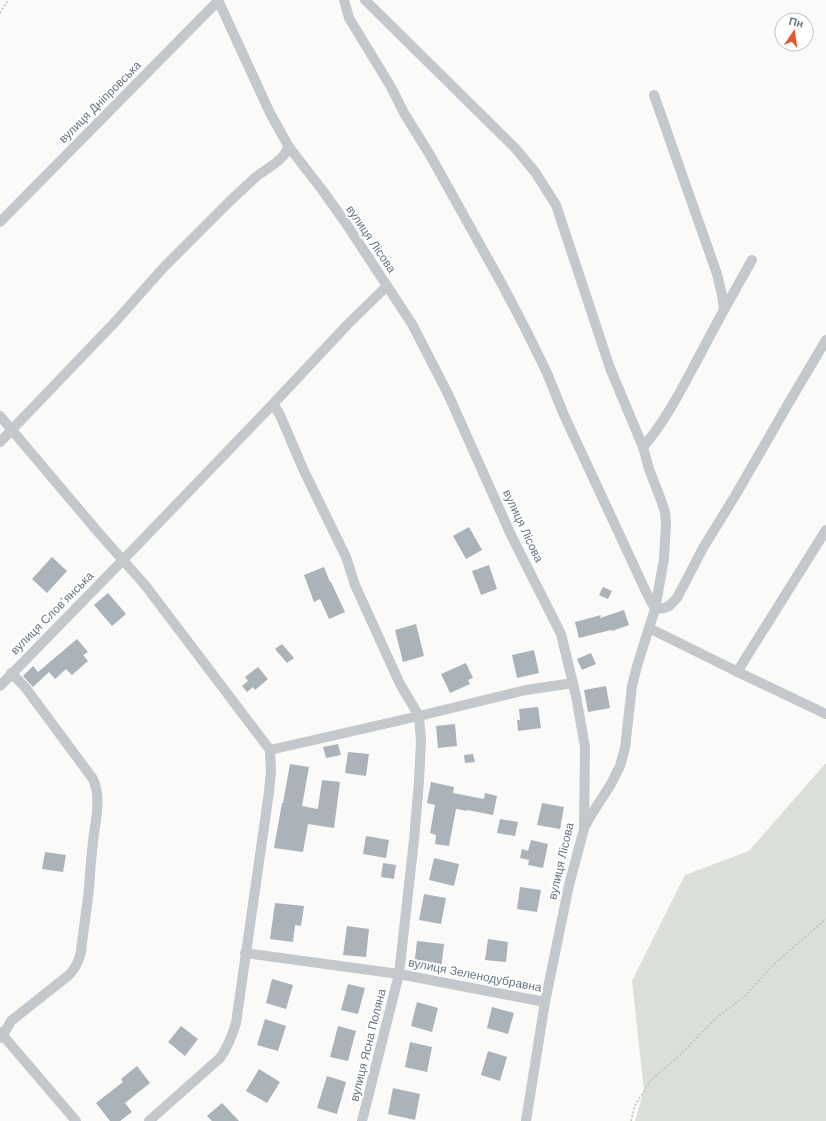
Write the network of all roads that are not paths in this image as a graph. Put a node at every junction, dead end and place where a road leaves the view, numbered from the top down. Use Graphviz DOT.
graph roads {
  1 [pos="218,0"];
  2 [pos="344,0"];
  3 [pos="365,0"];
  4 [pos="654,96"];
  5 [pos="289,147"];
  6 [pos="0,222"];
  7 [pos="752,260"];
  8 [pos="387,286"];
  9 [pos="724,310"];
  10 [pos="826,340"];
  11 [pos="273,404"];
  12 [pos="0,416"];
  13 [pos="12,430"];
  14 [pos="0,442"];
  15 [pos="643,447"];
  16 [pos="826,530"];
  17 [pos="123,560"];
  18 [pos="656,609"];
  19 [pos="649,628"];
  20 [pos="737,672"];
  21 [pos="11,673"];
  22 [pos="573,683"];
  23 [pos="0,686"];
  24 [pos="826,714"];
  25 [pos="419,716"];
  26 [pos="270,750"];
  27 [pos="584,829"];
  28 [pos="245,953"];
  29 [pos="399,974"];
  30 [pos="545,1002"];
  31 [pos="1,1035"];
  32 [pos="76,1121"];
  33 [pos="149,1121"];
  34 [pos="362,1121"];
  35 [pos="526,1121"];
  1 -- 5 [label="street, вулиця Лісова"];
  1 -- 6 [label="street, вулиця Дніпровська"];
  2 -- 18 [label="street"];
  3 -- 15 [label="street"];
  4 -- 9 [label="street"];
  5 -- 8 [label="street, вулиця Лісова"];
  5 -- 13 [label="street"];
  7 -- 9 [label="street"];
  8 -- 11 [label="street, вулиця Словʼянська"];
  8 -- 22 [label="street, вулиця Лісова"];
  9 -- 15 [label="street"];
  10 -- 18 [label="street"];
  11 -- 17 [label="street, вулиця Словʼянська"];
  11 -- 25 [label="street"];
  12 -- 13 [label="street"];
  13 -- 14 [label="street"];
  13 -- 17 [label="street"];
  15 -- 18 [label="street"];
  16 -- 20 [label="street"];
  17 -- 21 [label="street, вулиця Словʼянська"];
  17 -- 26 [label="street"];
  18 -- 19 [label="street"];
  19 -- 20 [label="street"];
  19 -- 27 [label="street"];
  20 -- 24 [label="street"];
  21 -- 23 [label="street, вулиця Словʼянська"];
  21 -- 31 [label="street"];
  22 -- 25 [label="street"];
  22 -- 27 [label="street, вулиця Лісова"];
  25 -- 26 [label="street"];
  25 -- 29 [label="street, вулиця Ясна Поляна"];
  26 -- 28 [label="street"];
  27 -- 30 [label="street, вулиця Лісова"];
  28 -- 29 [label="street, вулиця Зеленодубравна"];
  28 -- 33 [label="street"];
  29 -- 30 [label="street, вулиця Зеленодубравна"];
  29 -- 34 [label="street, вулиця Ясна Поляна"];
  30 -- 35 [label="street, вулиця Лісова"];
  31 -- 32 [label="street"];
}
